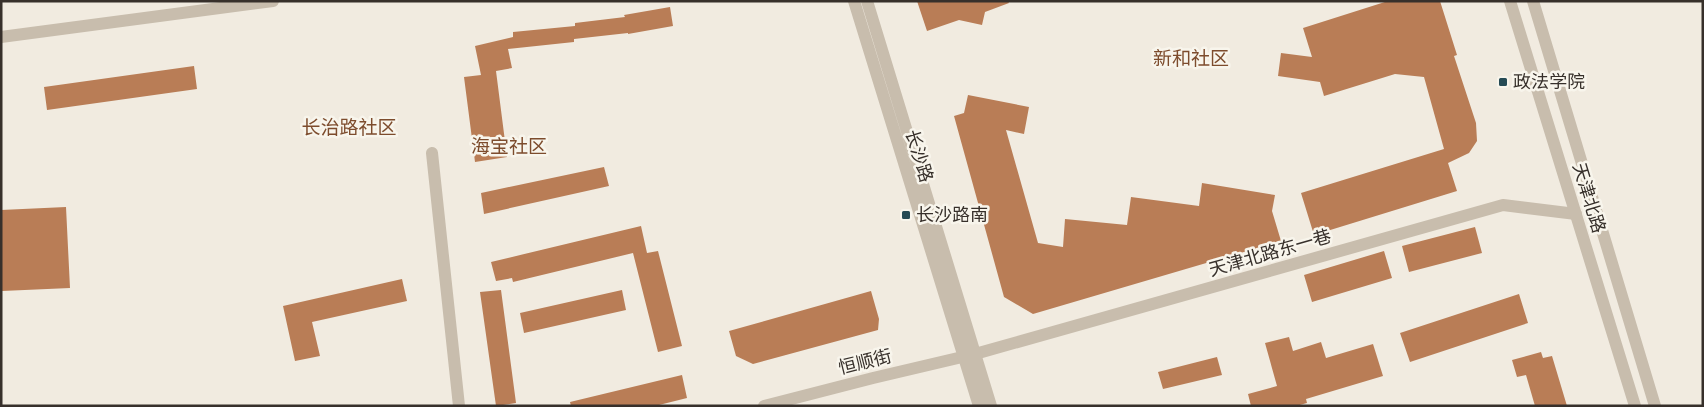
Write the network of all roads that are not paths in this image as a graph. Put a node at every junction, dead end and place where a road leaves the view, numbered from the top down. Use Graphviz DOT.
graph roads {
  1 [pos="273,1"];
  2 [pos="854,1"];
  3 [pos="867,1"];
  4 [pos="1510,1"];
  5 [pos="1533,1"];
  6 [pos="1,37"];
  7 [pos="432,153"];
  8 [pos="1576,214"];
  9 [pos="969,355"];
  10 [pos="459,406"];
  11 [pos="764,406"];
  12 [pos="979,406"];
  13 [pos="991,406"];
  14 [pos="1635,406"];
  15 [pos="1655,406"];
  1 -- 6 [label="street"];
  2 -- 9 [label="street, 长沙路"];
  3 -- 9 [label="street, 长沙路"];
  4 -- 8 [label="street, 天津北路"];
  5 -- 15 [label="street, 天津北路"];
  7 -- 10 [label="street"];
  8 -- 9 [label="street, 天津北路东一巷"];
  8 -- 14 [label="street, 天津北路"];
  9 -- 11 [label="street, 恒顺街"];
  9 -- 12 [label="street, 长沙路"];
  9 -- 13 [label="street, 长沙路"];
}
